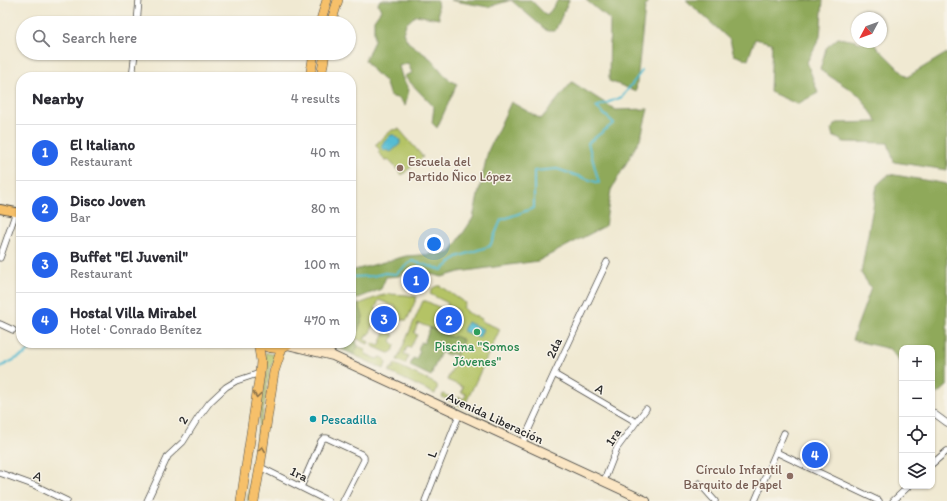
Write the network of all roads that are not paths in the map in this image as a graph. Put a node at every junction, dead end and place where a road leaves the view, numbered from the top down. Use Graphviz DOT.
graph roads {
  1 [pos="139,0"];
  2 [pos="327,0"];
  3 [pos="338,0"];
  4 [pos="138,16"];
  5 [pos="322,16"];
  6 [pos="333,16"];
  7 [pos="133,60"];
  8 [pos="313,60"];
  9 [pos="324,60"];
  10 [pos="132,72"];
  11 [pos="311,72"];
  12 [pos="322,72"];
  13 [pos="0,209"];
  14 [pos="16,212"];
  15 [pos="16,217"];
  16 [pos="0,258"];
  17 [pos="608,262"];
  18 [pos="0,324"];
  19 [pos="13,330"];
  20 [pos="260,348"];
  21 [pos="285,348"];
  22 [pos="299,348"];
  23 [pos="325,348"];
  24 [pos="333,356"];
  25 [pos="260,373"];
  26 [pos="554,374"];
  27 [pos="646,409"];
  28 [pos="935,414"];
  29 [pos="459,415"];
  30 [pos="946,419"];
  31 [pos="636,422"];
  32 [pos="784,433"];
  33 [pos="522,444"];
  34 [pos="947,451"];
  35 [pos="776,452"];
  36 [pos="935,461"];
  37 [pos="260,467"];
  38 [pos="0,473"];
  39 [pos="604,481"];
  40 [pos="699,483"];
  41 [pos="301,488"];
  42 [pos="906,489"];
  43 [pos="67,501"];
  44 [pos="148,501"];
  45 [pos="241,501"];
  46 [pos="254,501"];
  47 [pos="328,501"];
  48 [pos="343,501"];
  49 [pos="425,501"];
  50 [pos="646,501"];
  51 [pos="715,501"];
  52 [pos="755,501"];
  53 [pos="878,501"];
  54 [pos="893,501"];
  1 -- 4 [label="street"];
  2 -- 5 [label="highway"];
  3 -- 6 [label="highway"];
  7 -- 10 [label="street"];
  8 -- 11 [label="highway"];
  9 -- 12 [label="highway"];
  13 -- 14 [label="main road"];
  15 -- 16 [label="street"];
  17 -- 26 [label="street, 2da"];
  18 -- 19 [label="street"];
  20 -- 25 [label="highway"];
  37 -- 21 [label="highway, one-way"];
  22 -- 24 [label="main road, Avenida Liberación"];
  23 -- 24 [label="main road, Avenida Liberación"];
  24 -- 29 [label="main road, Avenida Liberación"];
  25 -- 44 [label="street, 2"];
  25 -- 45 [label="highway, one-way"];
  26 -- 31 [label="street, A"];
  26 -- 33 [label="street, 2da"];
  27 -- 31 [label="street, 1ra"];
  28 -- 30 [label="street"];
  29 -- 33 [label="main road, Avenida Liberación"];
  29 -- 49 [label="street, L"];
  31 -- 39 [label="street, 1ra"];
  32 -- 35 [label="street"];
  33 -- 39 [label="main road, Avenida Liberación"];
  34 -- 36 [label="street"];
  35 -- 52 [label="street"];
  35 -- 53 [label="street"];
  37 -- 41 [label="street, 1ra"];
  37 -- 46 [label="highway"];
  38 -- 43 [label="street, A"];
  39 -- 50 [label="main road, Avenida Liberación"];
  40 -- 51 [label="street"];
  41 -- 47 [label="street, 1ra"];
  41 -- 48 [label="street"];
  42 -- 54 [label="street"];
}
